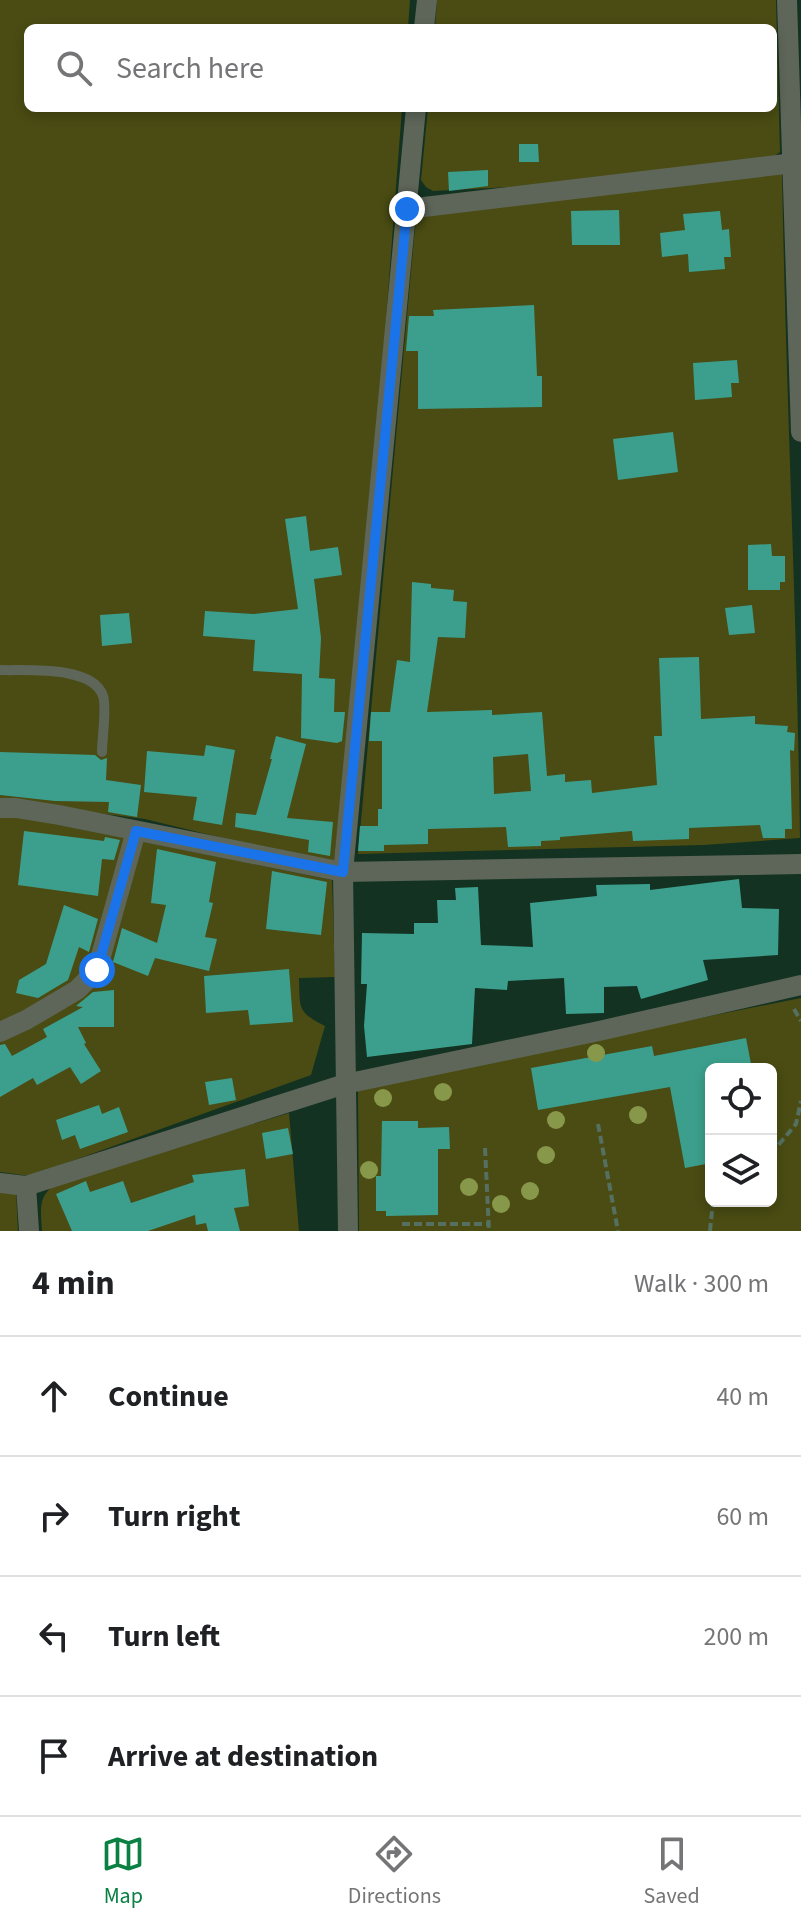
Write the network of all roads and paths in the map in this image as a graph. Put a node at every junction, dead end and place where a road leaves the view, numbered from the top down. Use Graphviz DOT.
graph roads {
  1 [pos="427,0"];
  2 [pos="787,0"];
  3 [pos="424,24"];
  4 [pos="795,40"];
  5 [pos="416,112"];
  6 [pos="794,163"];
  7 [pos="407,209"];
  8 [pos="800,283"];
  9 [pos="801,432"];
  10 [pos="0,670"];
  11 [pos="102,752"];
  12 [pos="0,808"];
  13 [pos="136,831"];
  14 [pos="801,864"];
  15 [pos="343,872"];
  16 [pos="801,985"];
  17 [pos="0,1032"];
  18 [pos="345,1084"];
  19 [pos="801,1101"];
  20 [pos="598,1124"];
  21 [pos="777,1147"];
  22 [pos="485,1148"];
  23 [pos="0,1183"];
  24 [pos="26,1186"];
  25 [pos="712,1207"];
  26 [pos="402,1224"];
  27 [pos="489,1224"];
  28 [pos="29,1231"];
  29 [pos="348,1231"];
  30 [pos="489,1231"];
  31 [pos="618,1231"];
  32 [pos="710,1231"];
  1 -- 3 [label="street"];
  2 -- 4 [label="street"];
  4 -- 6 [label="street"];
  5 -- 7 [label="street"];
  6 -- 7 [label="street"];
  6 -- 8 [label="street"];
  7 -- 15 [label="street"];
  8 -- 9 [label="street"];
  10 -- 11 [label="lane"];
  12 -- 13 [label="street"];
  13 -- 15 [label="street"];
  13 -- 17 [label="street"];
  14 -- 15 [label="street"];
  15 -- 18 [label="street"];
  16 -- 18 [label="street"];
  18 -- 24 [label="street"];
  18 -- 29 [label="street"];
  19 -- 21 [label="path"];
  20 -- 31 [label="path"];
  22 -- 27 [label="path"];
  23 -- 24 [label="street"];
  24 -- 28 [label="street"];
  25 -- 32 [label="path"];
  26 -- 27 [label="path"];
  27 -- 30 [label="path"];
}
